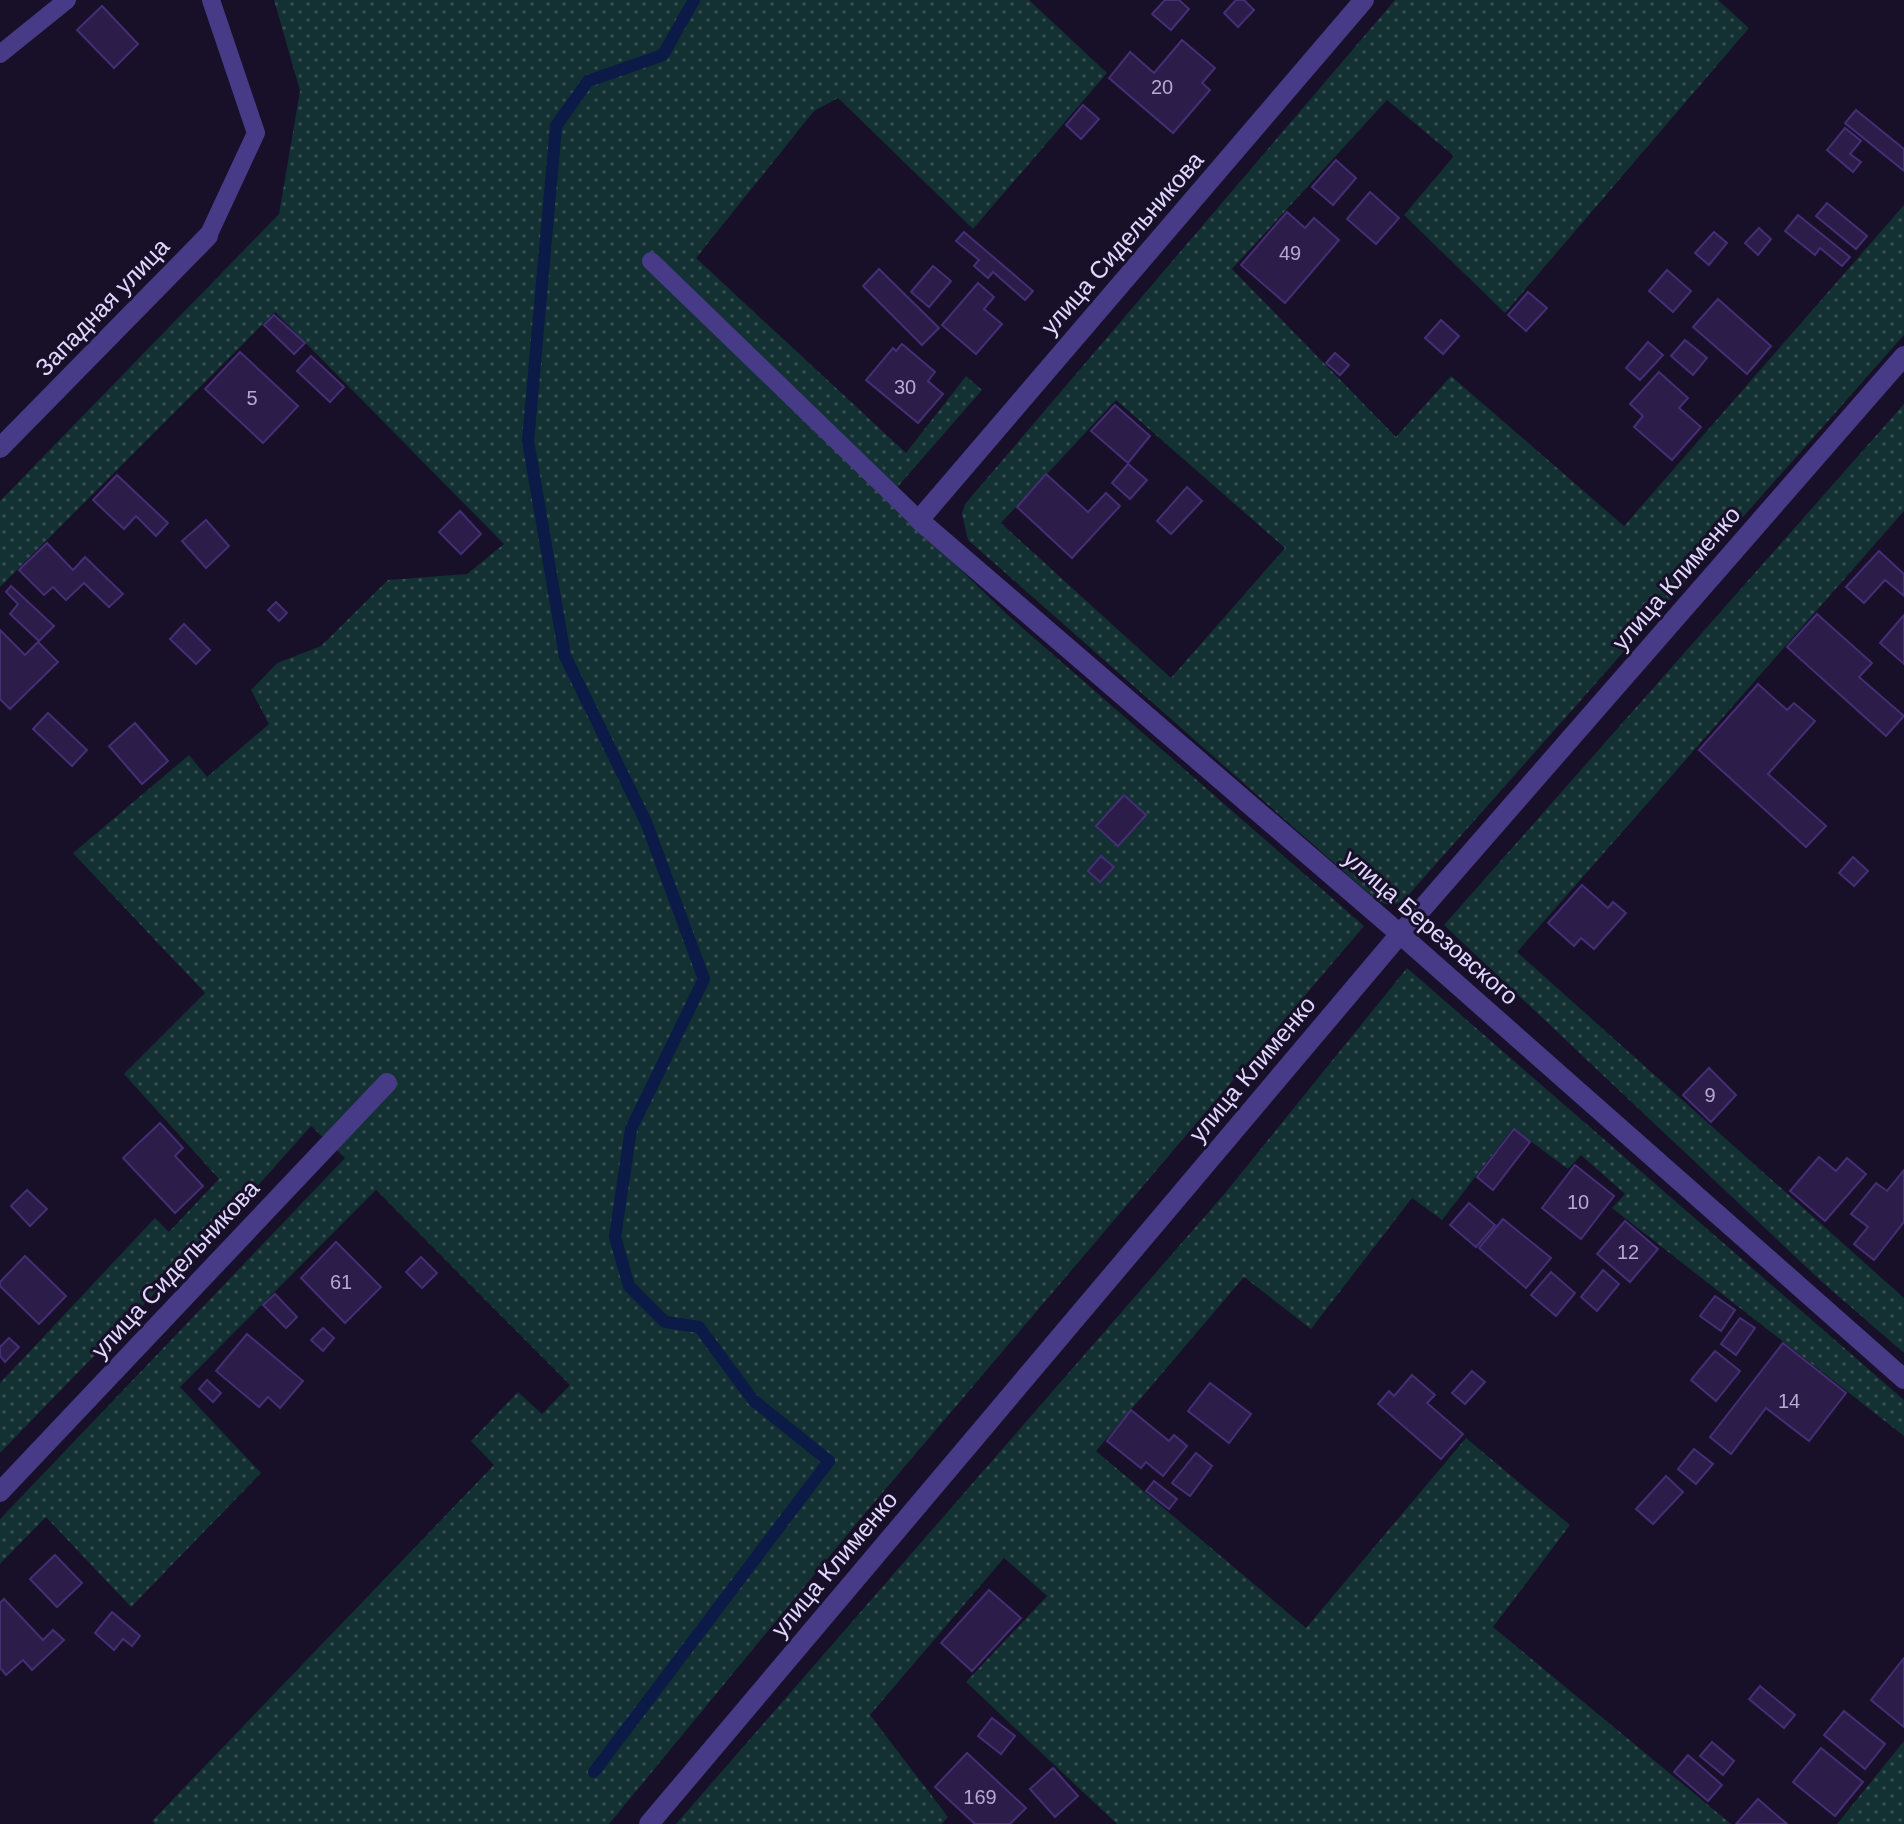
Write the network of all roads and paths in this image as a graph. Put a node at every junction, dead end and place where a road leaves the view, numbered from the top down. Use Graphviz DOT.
graph roads {
  1 [pos="67,0"];
  2 [pos="211,0"];
  3 [pos="1364,0"];
  4 [pos="0,54"];
  5 [pos="208,236"];
  6 [pos="651,261"];
  7 [pos="1904,356"];
  8 [pos="0,448"];
  9 [pos="919,520"];
  10 [pos="1400,934"];
  11 [pos="387,1083"];
  12 [pos="1904,1379"];
  13 [pos="0,1492"];
  14 [pos="649,1824"];
  1 -- 4 [label="lane"];
  2 -- 5 [label="lane"];
  3 -- 9 [label="street, улица Сидельникова"];
  5 -- 8 [label="street, Западная улица"];
  6 -- 9 [label="lane"];
  7 -- 10 [label="street, улица Клименко"];
  9 -- 10 [label="street, улица Березовского"];
  10 -- 12 [label="street, улица Березовского"];
  10 -- 14 [label="street, улица Клименко"];
  11 -- 13 [label="street, улица Сидельникова"];
}
